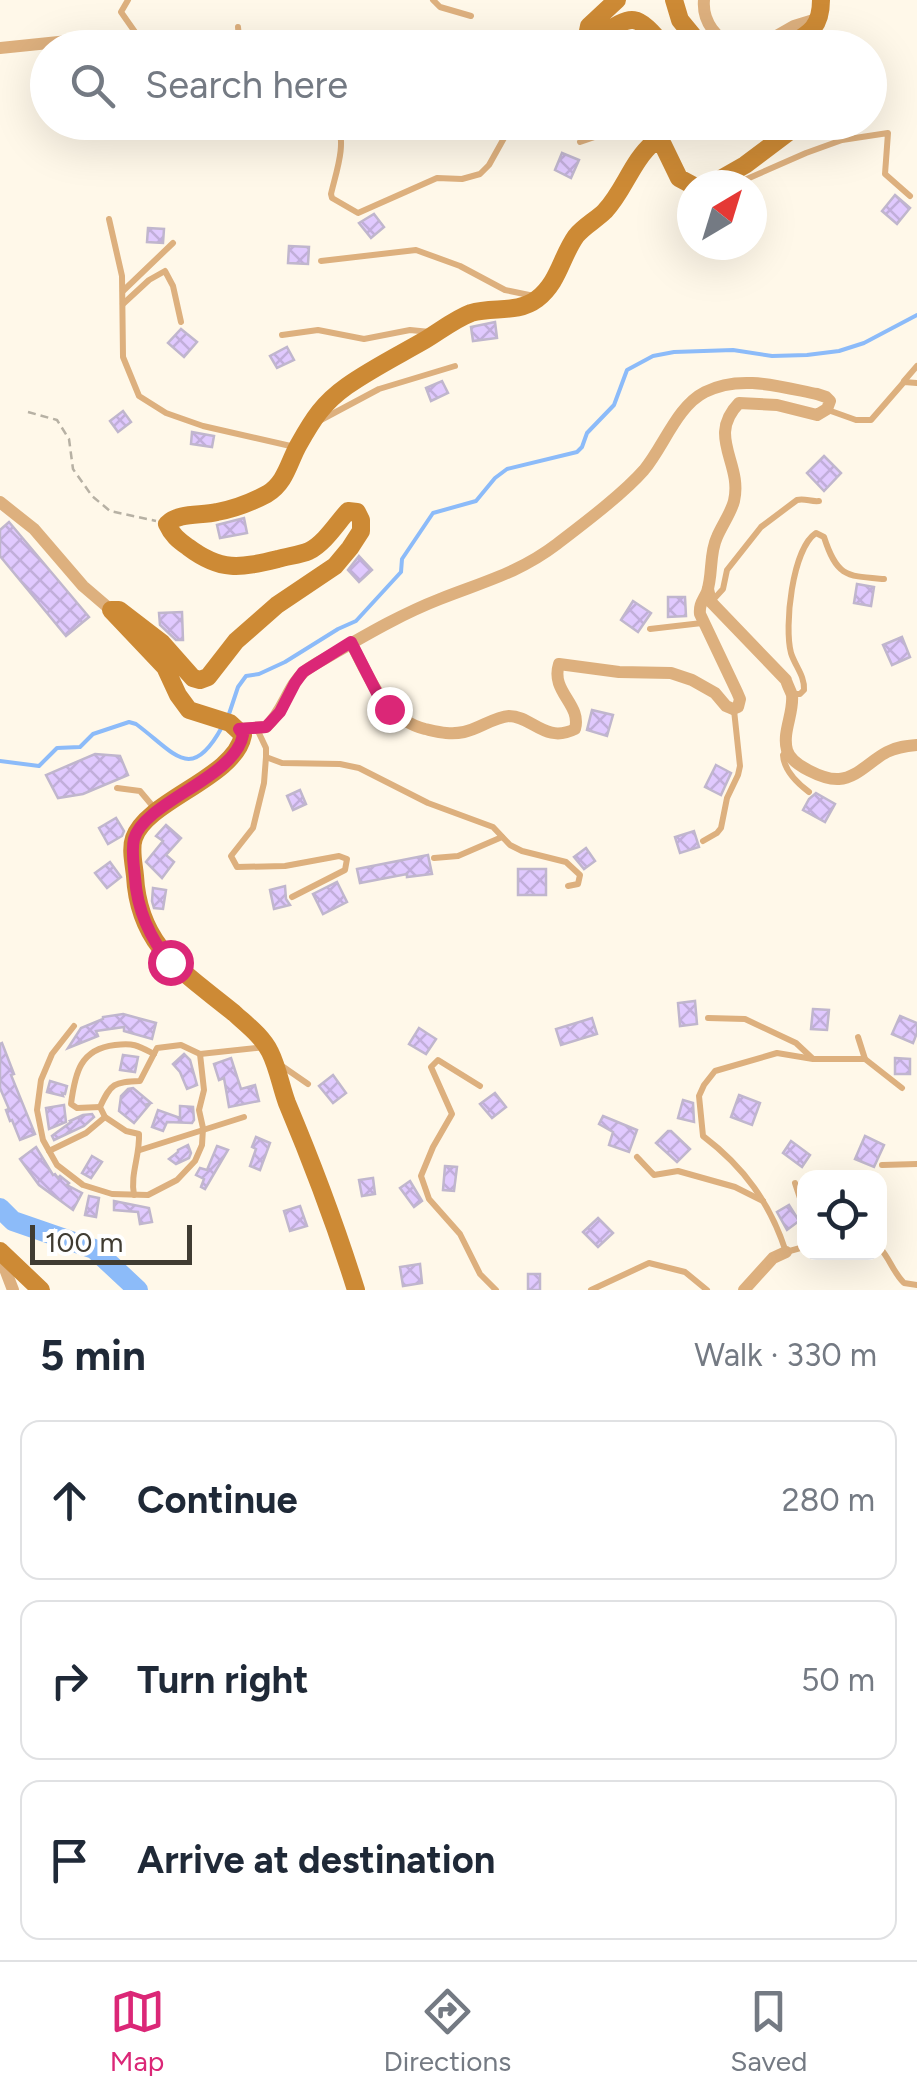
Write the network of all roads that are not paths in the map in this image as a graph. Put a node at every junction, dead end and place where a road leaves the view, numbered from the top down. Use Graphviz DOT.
graph roads {
  1 [pos="128,0"];
  2 [pos="433,0"];
  3 [pos="617,0"];
  4 [pos="674,0"];
  5 [pos="704,0"];
  6 [pos="821,9"];
  7 [pos="471,16"];
  8 [pos="238,27"];
  9 [pos="134,30"];
  10 [pos="238,30"];
  11 [pos="588,30"];
  12 [pos="608,30"];
  13 [pos="651,30"];
  14 [pos="689,30"];
  15 [pos="712,30"];
  16 [pos="787,30"];
  17 [pos="30,45"];
  18 [pos="0,48"];
  19 [pos="887,133"];
  20 [pos="341,140"];
  21 [pos="503,140"];
  22 [pos="586,140"];
  23 [pos="651,140"];
  24 [pos="778,140"];
  25 [pos="842,140"];
  26 [pos="580,142"];
  27 [pos="653,143"];
  28 [pos="736,170"];
  29 [pos="767,170"];
  30 [pos="677,174"];
  31 [pos="910,196"];
  32 [pos="109,219"];
  33 [pos="172,243"];
  34 [pos="320,261"];
  35 [pos="122,292"];
  36 [pos="539,297"];
  37 [pos="122,305"];
  38 [pos="181,322"];
  39 [pos="436,333"];
  40 [pos="282,334"];
  41 [pos="455,366"];
  42 [pos="917,366"];
  43 [pos="904,382"];
  44 [pos="917,383"];
  45 [pos="827,410"];
  46 [pos="309,427"];
  47 [pos="296,448"];
  48 [pos="819,501"];
  49 [pos="0,502"];
  50 [pos="884,579"];
  51 [pos="710,596"];
  52 [pos="111,610"];
  53 [pos="704,623"];
  54 [pos="650,630"];
  55 [pos="351,642"];
  56 [pos="792,694"];
  57 [pos="733,708"];
  58 [pos="237,725"];
  59 [pos="917,746"];
  60 [pos="787,750"];
  61 [pos="266,757"];
  62 [pos="117,788"];
  63 [pos="810,792"];
  64 [pos="156,811"];
  65 [pos="502,837"];
  66 [pos="703,842"];
  67 [pos="434,858"];
  68 [pos="568,886"];
  69 [pos="292,897"];
  70 [pos="708,1018"];
  71 [pos="74,1026"];
  72 [pos="858,1037"];
  73 [pos="270,1053"];
  74 [pos="154,1054"];
  75 [pos="200,1054"];
  76 [pos="813,1059"];
  77 [pos="866,1059"];
  78 [pos="308,1084"];
  79 [pos="480,1086"];
  80 [pos="902,1088"];
  81 [pos="100,1107"];
  82 [pos="244,1116"];
  83 [pos="106,1117"];
  84 [pos="204,1128"];
  85 [pos="140,1150"];
  86 [pos="49,1151"];
  87 [pos="637,1157"];
  88 [pos="917,1164"];
  89 [pos="882,1165"];
  90 [pos="795,1182"];
  91 [pos="797,1188"];
  92 [pos="134,1194"];
  93 [pos="764,1202"];
  94 [pos="797,1249"];
  95 [pos="786,1252"];
  96 [pos="0,1254"];
  97 [pos="887,1256"];
  98 [pos="917,1285"];
  99 [pos="13,1290"];
  100 [pos="42,1290"];
  101 [pos="356,1290"];
  102 [pos="496,1290"];
  103 [pos="590,1290"];
  104 [pos="706,1290"];
  105 [pos="744,1290"];
  1 -- 9 [label="lane"];
  2 -- 7 [label="lane"];
  3 -- 11 [label="street"];
  4 -- 14 [label="street"];
  5 -- 15 [label="street"];
  6 -- 16 [label="street"];
  8 -- 10 [label="lane"];
  12 -- 13 [label="street"];
  17 -- 18 [label="street"];
  19 -- 31 [label="lane"];
  20 -- 21 [label="lane"];
  22 -- 26 [label="lane"];
  23 -- 27 [label="lane"];
  24 -- 28 [label="street"];
  25 -- 29 [label="lane"];
  27 -- 30 [label="street"];
  27 -- 36 [label="street"];
  32 -- 35 [label="lane"];
  33 -- 35 [label="lane"];
  34 -- 36 [label="lane"];
  35 -- 37 [label="lane"];
  36 -- 39 [label="street"];
  37 -- 38 [label="lane"];
  37 -- 47 [label="lane"];
  39 -- 40 [label="lane"];
  39 -- 46 [label="street"];
  41 -- 46 [label="lane"];
  42 -- 43 [label="lane"];
  43 -- 44 [label="lane"];
  43 -- 45 [label="lane"];
  45 -- 51 [label="street"];
  45 -- 55 [label="street"];
  46 -- 47 [label="street"];
  47 -- 52 [label="street"];
  48 -- 51 [label="lane"];
  49 -- 52 [label="street"];
  50 -- 56 [label="lane"];
  51 -- 53 [label="street"];
  51 -- 56 [label="street"];
  52 -- 58 [label="street"];
  53 -- 54 [label="lane"];
  53 -- 57 [label="street"];
  55 -- 57 [label="street"];
  55 -- 58 [label="street"];
  56 -- 60 [label="street"];
  57 -- 66 [label="lane"];
  58 -- 61 [label="lane"];
  58 -- 64 [label="street"];
  59 -- 60 [label="street"];
  60 -- 63 [label="lane"];
  61 -- 65 [label="lane"];
  61 -- 69 [label="lane"];
  62 -- 64 [label="lane"];
  64 -- 73 [label="street"];
  65 -- 67 [label="lane"];
  65 -- 68 [label="lane"];
  70 -- 76 [label="lane"];
  71 -- 86 [label="lane"];
  72 -- 77 [label="lane"];
  73 -- 75 [label="lane"];
  73 -- 78 [label="lane"];
  73 -- 101 [label="street"];
  74 -- 75 [label="lane"];
  74 -- 81 [label="lane"];
  74 -- 81 [label="lane"];
  75 -- 84 [label="lane"];
  76 -- 77 [label="lane"];
  76 -- 93 [label="lane"];
  77 -- 80 [label="lane"];
  79 -- 102 [label="lane"];
  81 -- 83 [label="lane"];
  82 -- 84 [label="lane"];
  83 -- 85 [label="lane"];
  83 -- 86 [label="lane"];
  84 -- 85 [label="lane"];
  84 -- 92 [label="lane"];
  85 -- 92 [label="lane"];
  86 -- 92 [label="lane"];
  87 -- 93 [label="lane"];
  88 -- 89 [label="lane"];
  90 -- 91 [label="lane"];
  93 -- 95 [label="lane"];
  94 -- 95 [label="lane"];
  95 -- 105 [label="street"];
  96 -- 99 [label="street"];
  96 -- 100 [label="street"];
  97 -- 98 [label="lane"];
  103 -- 104 [label="lane"];
}
